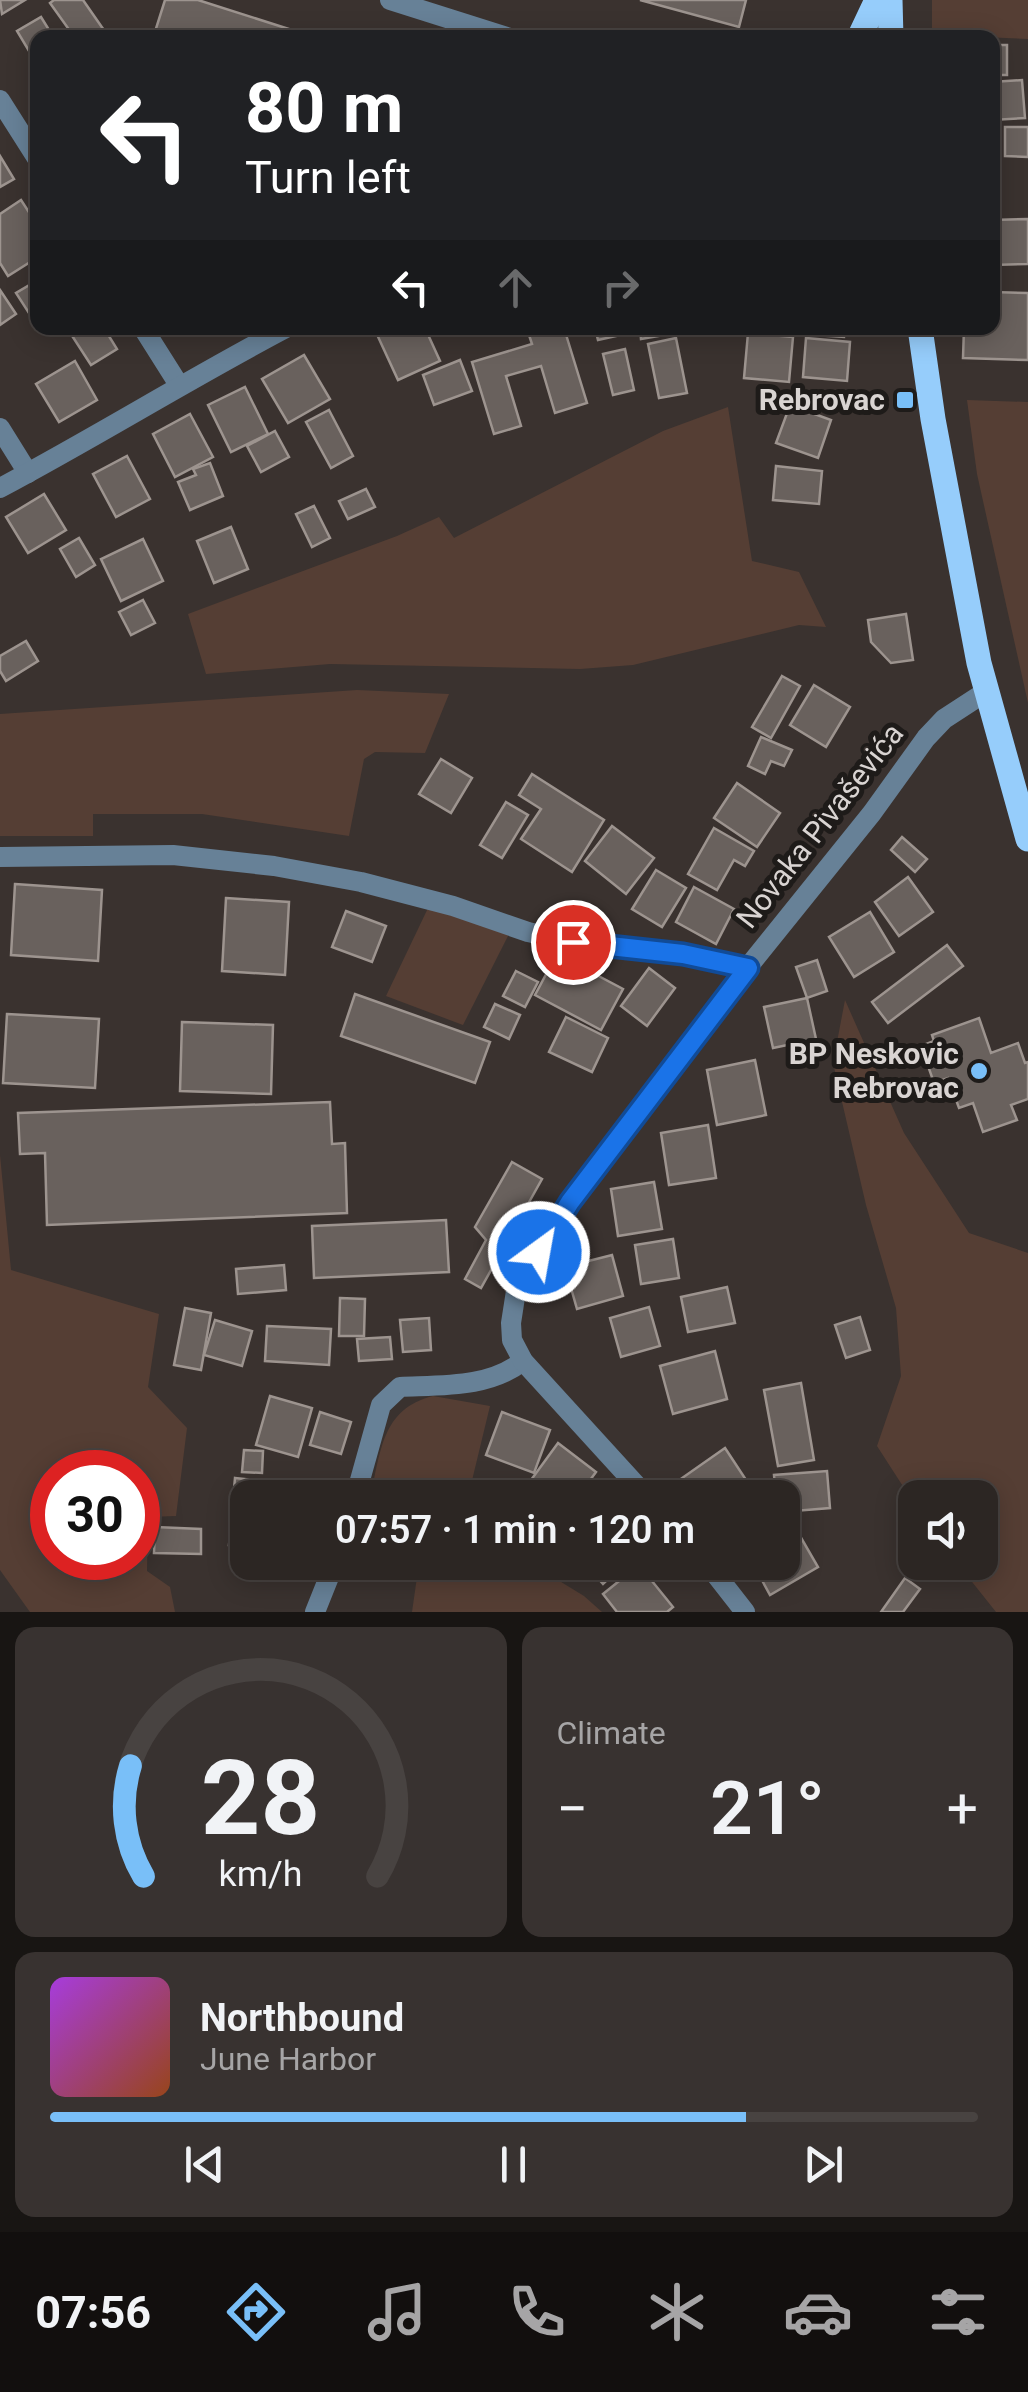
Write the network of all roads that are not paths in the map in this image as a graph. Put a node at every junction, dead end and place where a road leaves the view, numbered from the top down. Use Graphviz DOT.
graph roads {
  1 [pos="390,0"];
  2 [pos="876,0"];
  3 [pos="890,0"];
  4 [pos="485,30"];
  5 [pos="863,30"];
  6 [pos="892,30"];
  7 [pos="0,100"];
  8 [pos="30,147"];
  9 [pos="148,335"];
  10 [pos="273,335"];
  11 [pos="921,335"];
  12 [pos="179,384"];
  13 [pos="0,428"];
  14 [pos="28,474"];
  15 [pos="0,488"];
  16 [pos="987,691"];
  17 [pos="1028,839"];
  18 [pos="0,858"];
  19 [pos="748,968"];
  20 [pos="523,1361"];
  21 [pos="360,1480"];
  22 [pos="632,1480"];
  23 [pos="328,1580"];
  24 [pos="720,1580"];
  25 [pos="315,1612"];
  26 [pos="744,1612"];
  1 -- 4 [label="street"];
  2 -- 5 [label="main road"];
  3 -- 6 [label="main road"];
  7 -- 8 [label="street"];
  9 -- 12 [label="street"];
  10 -- 12 [label="street"];
  11 -- 16 [label="main road"];
  12 -- 14 [label="street"];
  13 -- 14 [label="street"];
  14 -- 15 [label="street"];
  16 -- 17 [label="main road"];
  16 -- 19 [label="street, Novaka Pivaševića"];
  18 -- 19 [label="street"];
  19 -- 20 [label="street, Novaka Pivaševića"];
  20 -- 21 [label="street"];
  20 -- 22 [label="street, Novaka Pivaševića"];
  23 -- 25 [label="street"];
  24 -- 26 [label="street"];
}
